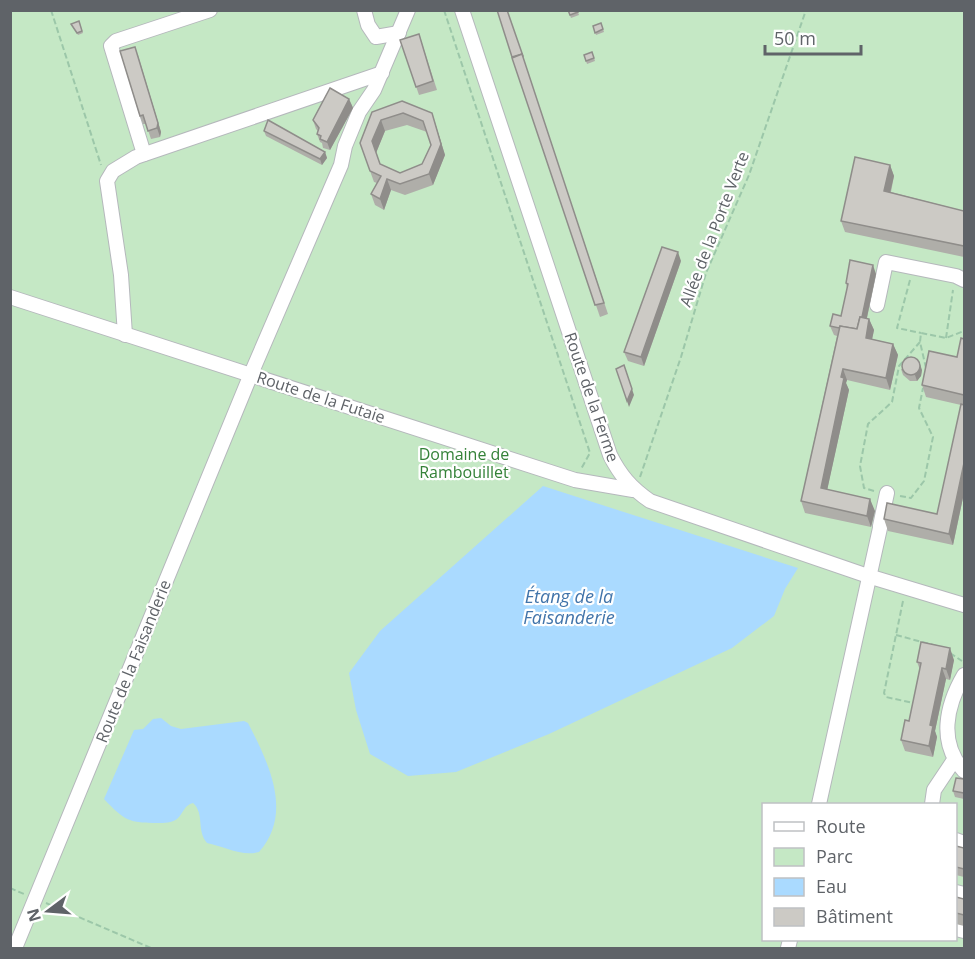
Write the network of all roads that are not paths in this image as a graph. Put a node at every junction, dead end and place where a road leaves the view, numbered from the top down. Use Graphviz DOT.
graph roads {
  1 [pos="210,10"];
  2 [pos="364,10"];
  3 [pos="408,10"];
  4 [pos="462,10"];
  5 [pos="399,33"];
  6 [pos="382,73"];
  7 [pos="144,154"];
  8 [pos="964,280"];
  9 [pos="10,297"];
  10 [pos="877,305"];
  11 [pos="125,335"];
  12 [pos="251,374"];
  13 [pos="633,490"];
  14 [pos="887,493"];
  15 [pos="868,576"];
  16 [pos="964,605"];
  17 [pos="964,675"];
  18 [pos="954,760"];
  19 [pos="964,771"];
  20 [pos="821,803"];
  21 [pos="932,803"];
  22 [pos="15,948"];
  1 -- 7 [label="street"];
  2 -- 5 [label="street"];
  3 -- 5 [label="street, Route de la Faisanderie"];
  4 -- 13 [label="street, Route de la Ferme"];
  5 -- 6 [label="street, Route de la Faisanderie"];
  6 -- 7 [label="street"];
  6 -- 12 [label="street, Route de la Faisanderie"];
  7 -- 11 [label="street"];
  8 -- 10 [label="street"];
  9 -- 11 [label="street, Route de la Futaie"];
  11 -- 12 [label="street, Route de la Futaie"];
  12 -- 13 [label="street, Route de la Futaie"];
  12 -- 22 [label="street, Route de la Faisanderie"];
  13 -- 15 [label="street, Route de la Ferme"];
  14 -- 15 [label="street"];
  15 -- 16 [label="street, Route de la Ferme"];
  15 -- 20 [label="street"];
  17 -- 18 [label="street"];
  18 -- 19 [label="street"];
  18 -- 21 [label="street"];
}
